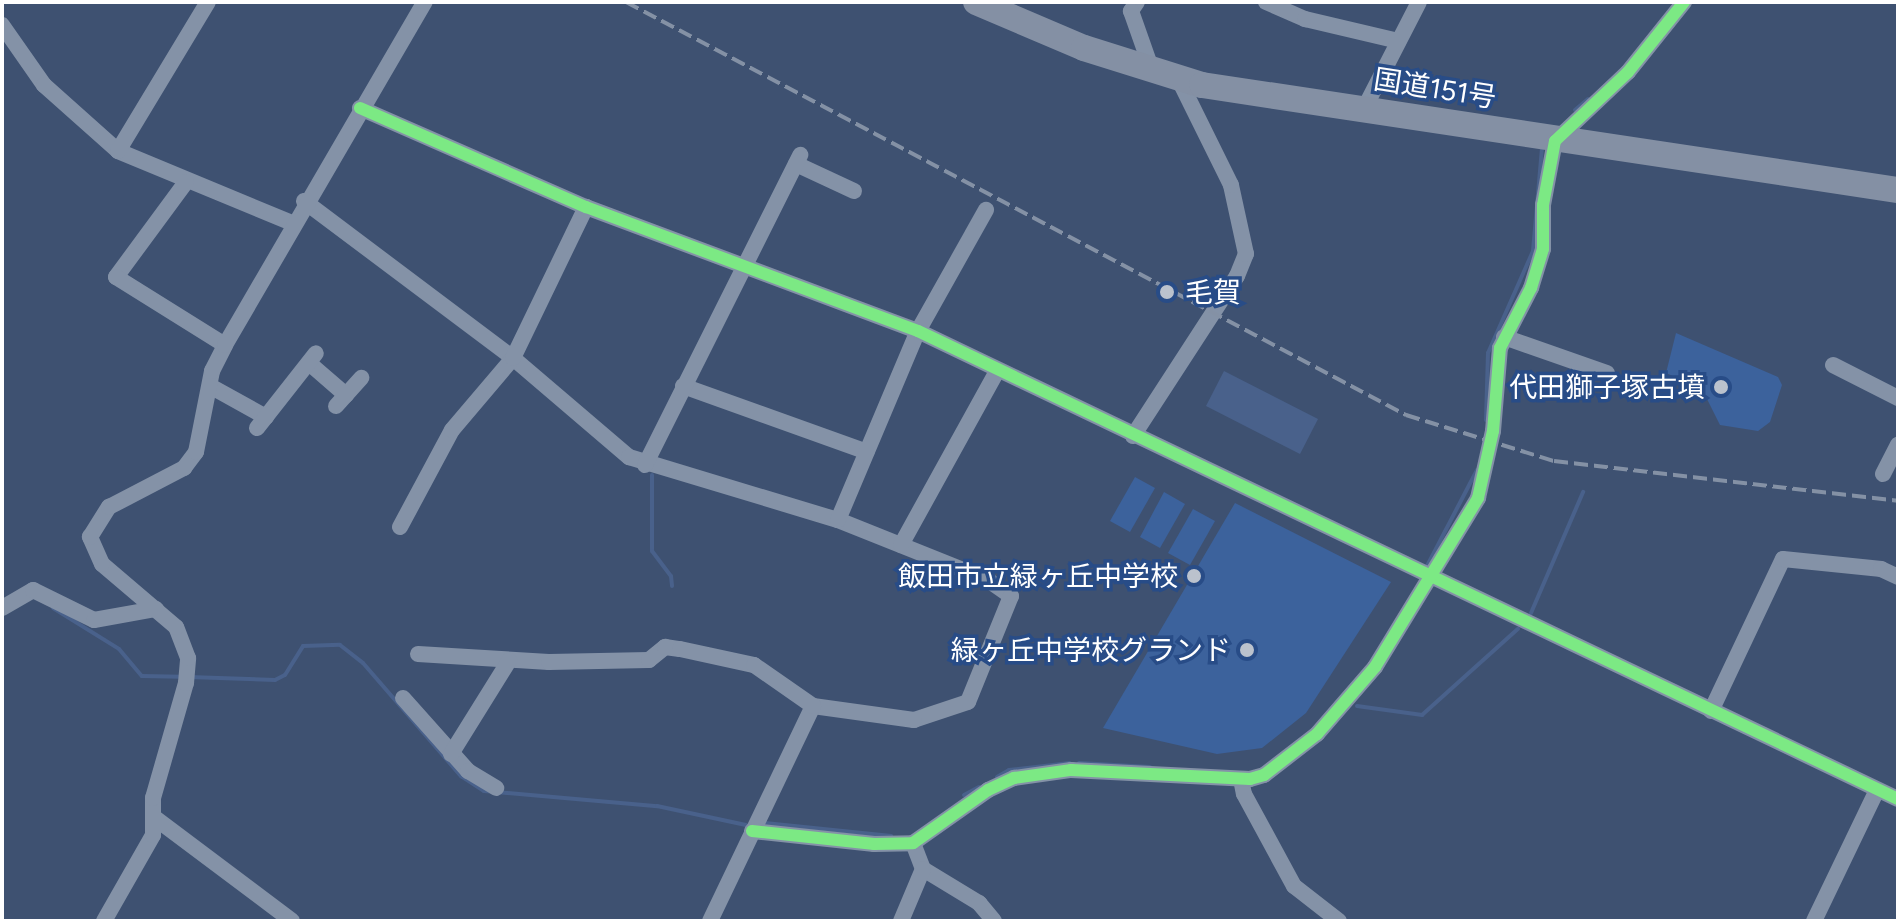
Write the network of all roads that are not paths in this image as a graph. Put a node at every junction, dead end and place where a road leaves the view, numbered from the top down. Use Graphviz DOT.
graph roads {
  1 [pos="208,2"];
  2 [pos="425,2"];
  3 [pos="976,2"];
  4 [pos="1137,2"];
  5 [pos="1266,2"];
  6 [pos="1419,2"];
  7 [pos="1684,2"];
  8 [pos="2,25"];
  9 [pos="1398,41"];
  10 [pos="1150,65"];
  11 [pos="1179,80"];
  12 [pos="360,108"];
  13 [pos="1364,109"];
  14 [pos="1555,141"];
  15 [pos="118,151"];
  16 [pos="186,182"];
  17 [pos="1898,190"];
  18 [pos="854,191"];
  19 [pos="304,201"];
  20 [pos="586,207"];
  21 [pos="986,210"];
  22 [pos="292,223"];
  23 [pos="743,265"];
  24 [pos="918,331"];
  25 [pos="1504,337"];
  26 [pos="225,345"];
  27 [pos="513,358"];
  28 [pos="1833,365"];
  29 [pos="997,371"];
  30 [pos="1607,373"];
  31 [pos="361,378"];
  32 [pos="210,386"];
  33 [pos="683,386"];
  34 [pos="1898,398"];
  35 [pos="1133,436"];
  36 [pos="1898,445"];
  37 [pos="867,452"];
  38 [pos="645,465"];
  39 [pos="1883,474"];
  40 [pos="838,520"];
  41 [pos="400,527"];
  42 [pos="901,545"];
  43 [pos="1430,576"];
  44 [pos="1898,577"];
  45 [pos="2,608"];
  46 [pos="156,609"];
  47 [pos="418,654"];
  48 [pos="509,661"];
  49 [pos="403,698"];
  50 [pos="813,706"];
  51 [pos="1711,711"];
  52 [pos="451,754"];
  53 [pos="1241,779"];
  54 [pos="496,788"];
  55 [pos="1877,790"];
  56 [pos="1898,799"];
  57 [pos="155,818"];
  58 [pos="752,831"];
  59 [pos="913,843"];
  60 [pos="923,869"];
  61 [pos="104,921"];
  62 [pos="292,921"];
  63 [pos="710,921"];
  64 [pos="901,921"];
  65 [pos="994,921"];
  66 [pos="1339,921"];
  67 [pos="1814,921"];
  1 -- 15 [label="street"];
  2 -- 12 [label="street"];
  3 -- 10 [label="highway, 国道151号"];
  4 -- 10 [label="street"];
  5 -- 9 [label="street"];
  6 -- 9 [label="street"];
  7 -- 14 [label="street"];
  8 -- 15 [label="street"];
  9 -- 13 [label="street"];
  10 -- 11 [label="highway, 国道151号"];
  11 -- 13 [label="highway, 国道151号"];
  11 -- 35 [label="street"];
  12 -- 19 [label="street"];
  12 -- 20 [label="street"];
  13 -- 14 [label="highway, 国道151号"];
  14 -- 17 [label="highway, 国道151号"];
  14 -- 25 [label="street"];
  15 -- 16 [label="street"];
  16 -- 22 [label="street"];
  16 -- 26 [label="street"];
  18 -- 23 [label="street"];
  19 -- 22 [label="street"];
  19 -- 27 [label="street"];
  20 -- 23 [label="street"];
  20 -- 27 [label="street"];
  21 -- 24 [label="street"];
  22 -- 26 [label="street"];
  23 -- 24 [label="street"];
  23 -- 33 [label="street"];
  24 -- 29 [label="street"];
  24 -- 37 [label="street"];
  25 -- 30 [label="street"];
  25 -- 43 [label="street"];
  26 -- 32 [label="street"];
  27 -- 38 [label="street"];
  27 -- 41 [label="street"];
  28 -- 34 [label="street"];
  29 -- 35 [label="street"];
  29 -- 42 [label="street"];
  31 -- 32 [label="street"];
  32 -- 46 [label="street"];
  33 -- 37 [label="street"];
  33 -- 38 [label="street"];
  35 -- 43 [label="street"];
  36 -- 39 [label="street"];
  37 -- 40 [label="street"];
  38 -- 40 [label="street"];
  40 -- 42 [label="street"];
  42 -- 50 [label="street"];
  43 -- 51 [label="street"];
  43 -- 53 [label="street"];
  44 -- 51 [label="street"];
  45 -- 46 [label="street"];
  46 -- 57 [label="street"];
  47 -- 48 [label="street"];
  48 -- 50 [label="street"];
  48 -- 52 [label="street"];
  49 -- 52 [label="street"];
  50 -- 58 [label="street"];
  51 -- 55 [label="street"];
  52 -- 54 [label="street"];
  53 -- 59 [label="street"];
  53 -- 66 [label="street"];
  55 -- 56 [label="street"];
  55 -- 67 [label="street"];
  57 -- 61 [label="street"];
  57 -- 62 [label="street"];
  58 -- 59 [label="street"];
  58 -- 63 [label="street"];
  59 -- 60 [label="street"];
  60 -- 64 [label="street"];
  60 -- 65 [label="street"];
}
